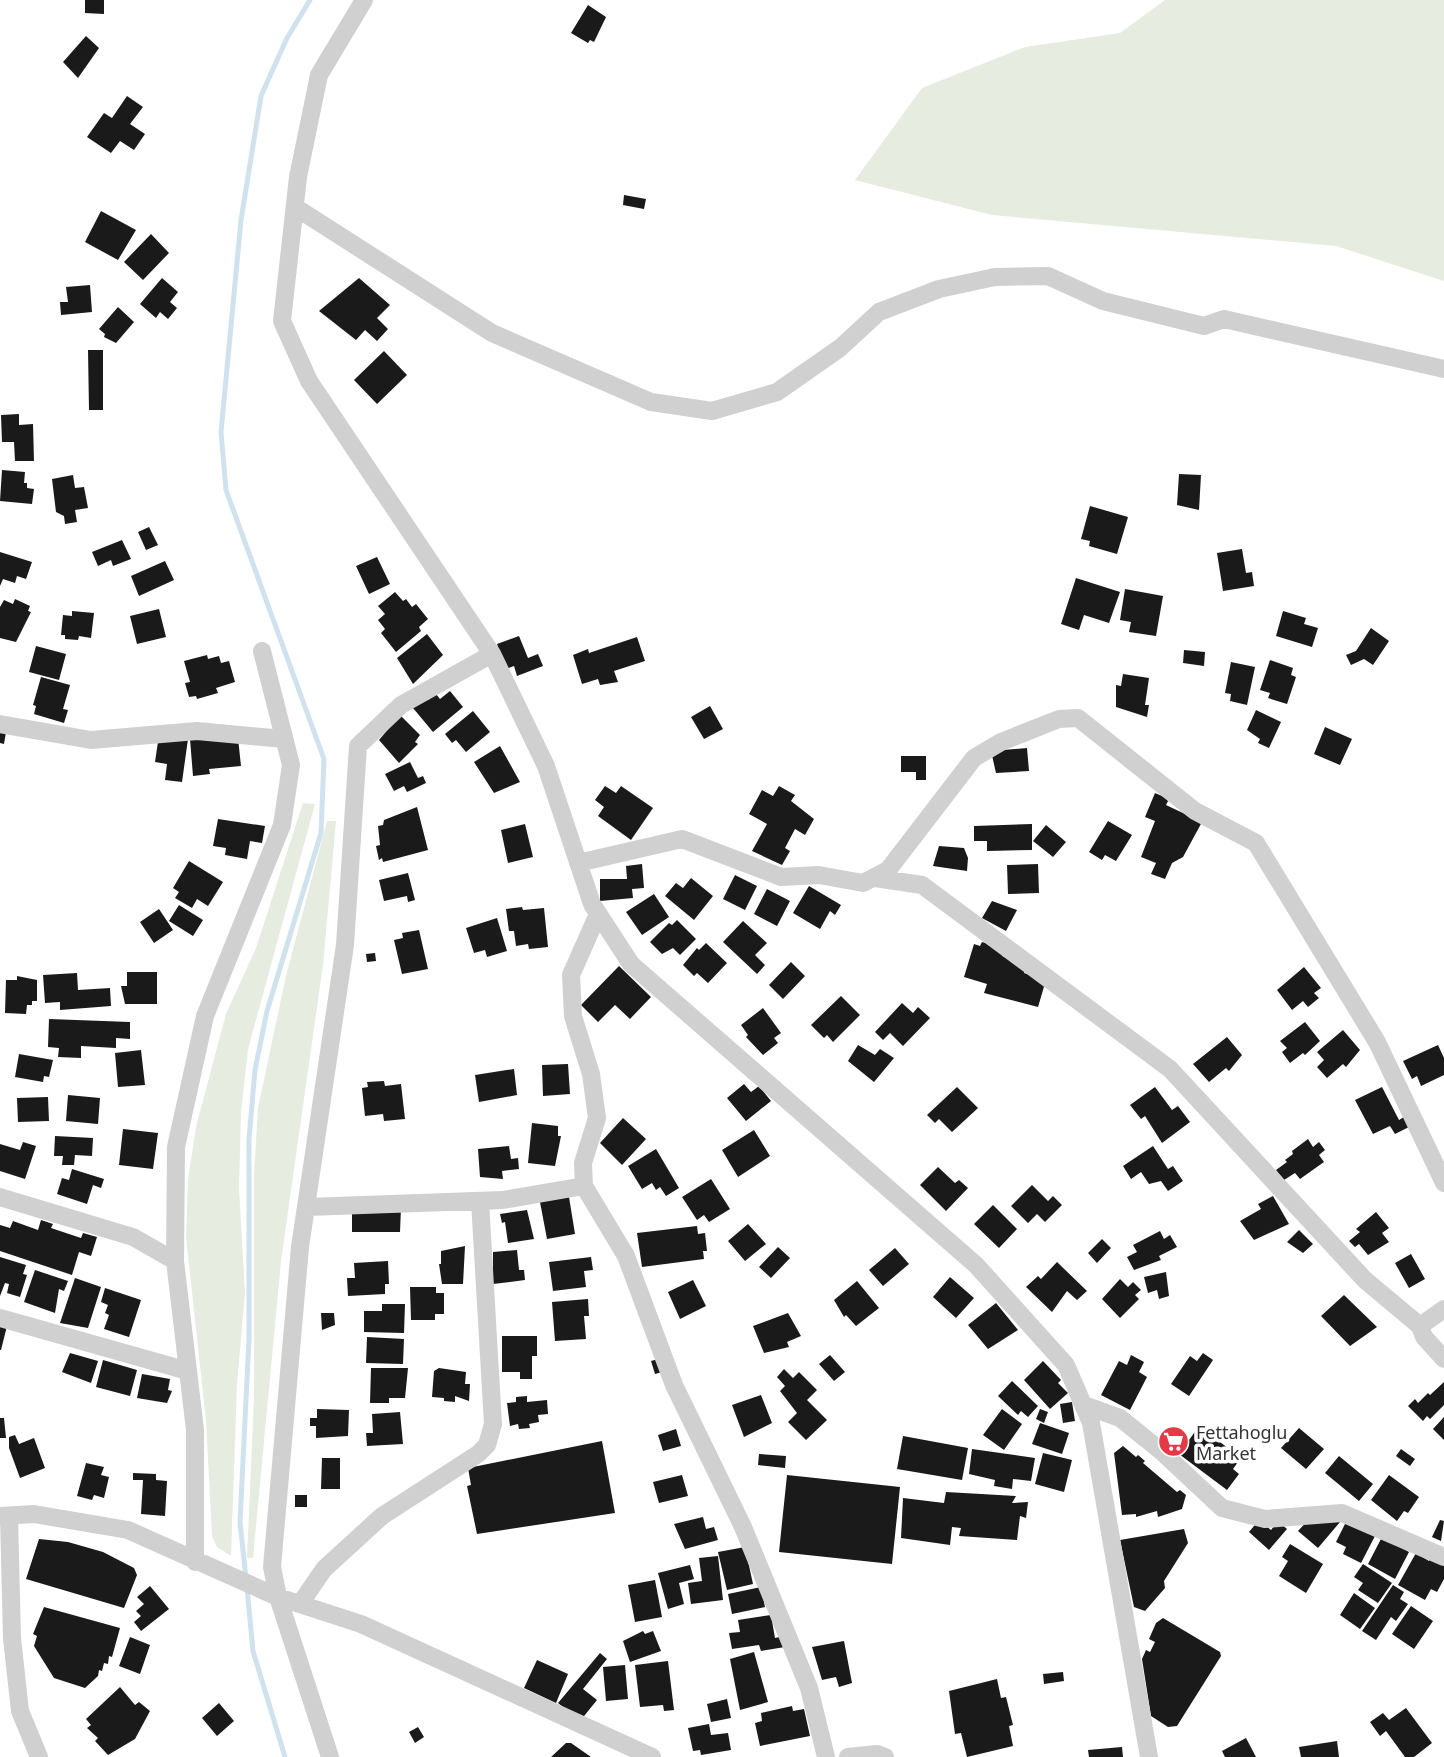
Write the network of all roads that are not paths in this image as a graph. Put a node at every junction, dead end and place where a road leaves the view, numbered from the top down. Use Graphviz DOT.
graph roads {
  1 [pos="364,0"];
  2 [pos="295,207"];
  3 [pos="1444,369"];
  4 [pos="262,651"];
  5 [pos="492,654"];
  6 [pos="0,724"];
  7 [pos="284,739"];
  8 [pos="578,863"];
  9 [pos="875,878"];
  10 [pos="598,914"];
  11 [pos="1444,1183"];
  12 [pos="584,1186"];
  13 [pos="0,1197"];
  14 [pos="480,1201"];
  15 [pos="307,1207"];
  16 [pos="175,1261"];
  17 [pos="1444,1309"];
  18 [pos="0,1318"];
  19 [pos="1419,1326"];
  20 [pos="1444,1359"];
  21 [pos="188,1371"];
  22 [pos="1084,1405"];
  23 [pos="4,1516"];
  24 [pos="1444,1557"];
  25 [pos="195,1562"];
  26 [pos="278,1597"];
  27 [pos="300,1604"];
  28 [pos="39,1757"];
  29 [pos="330,1757"];
  30 [pos="652,1757"];
  31 [pos="826,1757"];
  32 [pos="848,1757"];
  33 [pos="885,1757"];
  34 [pos="1149,1757"];
  1 -- 2 [label="street"];
  2 -- 3 [label="street"];
  2 -- 5 [label="street"];
  4 -- 7 [label="street"];
  5 -- 8 [label="street"];
  5 -- 15 [label="street"];
  6 -- 7 [label="street"];
  7 -- 16 [label="street"];
  8 -- 9 [label="street"];
  8 -- 10 [label="street"];
  9 -- 11 [label="street"];
  9 -- 19 [label="street"];
  10 -- 12 [label="street"];
  10 -- 22 [label="street"];
  12 -- 14 [label="street"];
  12 -- 31 [label="street"];
  13 -- 16 [label="street"];
  14 -- 15 [label="street"];
  14 -- 27 [label="street"];
  15 -- 26 [label="street"];
  16 -- 21 [label="street"];
  17 -- 19 [label="street"];
  18 -- 21 [label="street"];
  19 -- 20 [label="street"];
  21 -- 25 [label="street"];
  22 -- 24 [label="street"];
  22 -- 34 [label="street"];
  23 -- 25 [label="street"];
  23 -- 28 [label="street"];
  25 -- 26 [label="street"];
  26 -- 27 [label="street"];
  26 -- 29 [label="street"];
  27 -- 30 [label="street"];
  32 -- 33 [label="street"];
}
